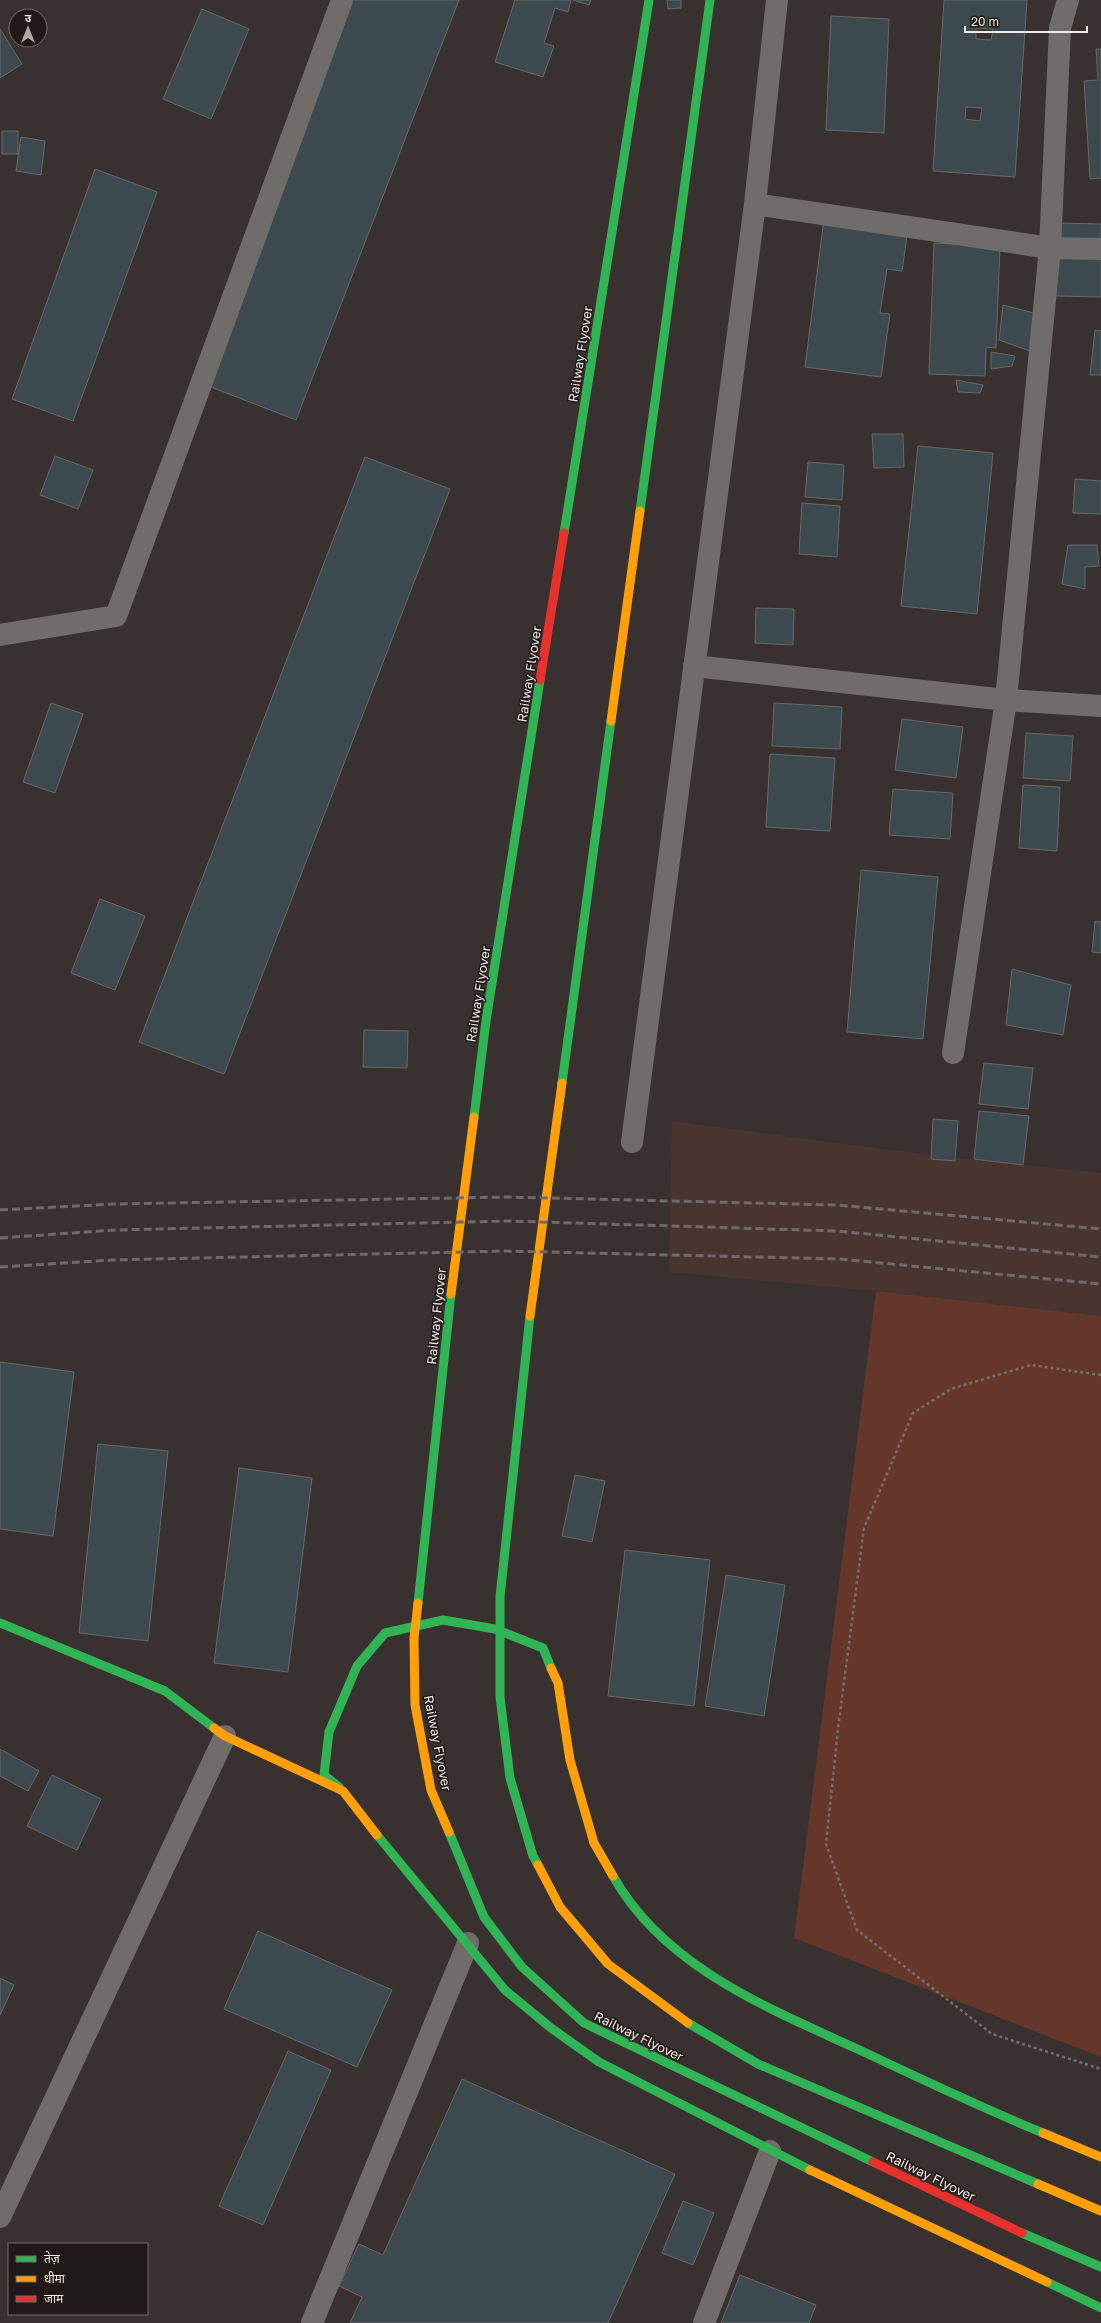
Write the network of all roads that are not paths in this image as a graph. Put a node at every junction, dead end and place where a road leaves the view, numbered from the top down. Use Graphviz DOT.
graph roads {
  1 [pos="342,0"];
  2 [pos="649,0"];
  3 [pos="710,0"];
  4 [pos="777,0"];
  5 [pos="1068,0"];
  6 [pos="755,204"];
  7 [pos="1050,248"];
  8 [pos="1101,250"];
  9 [pos="0,634"];
  10 [pos="694,666"];
  11 [pos="1006,700"];
  12 [pos="1101,706"];
  13 [pos="953,1053"];
  14 [pos="632,1142"];
  15 [pos="0,1623"];
  16 [pos="225,1736"];
  17 [pos="343,1791"];
  18 [pos="468,1943"];
  19 [pos="770,2150"];
  20 [pos="1101,2158"];
  21 [pos="1101,2211"];
  22 [pos="0,2218"];
  23 [pos="1101,2266"];
  24 [pos="1101,2308"];
  25 [pos="312,2323"];
  26 [pos="704,2323"];
  1 -- 9 [label="street"];
  2 -- 23 [label="main road, Railway Flyover"];
  3 -- 21 [label="main road"];
  4 -- 6 [label="street"];
  5 -- 7 [label="street"];
  6 -- 7 [label="street"];
  6 -- 10 [label="street"];
  7 -- 8 [label="street"];
  7 -- 11 [label="street"];
  10 -- 11 [label="street"];
  10 -- 14 [label="street"];
  11 -- 12 [label="street"];
  11 -- 13 [label="street"];
  15 -- 16 [label="main road"];
  16 -- 17 [label="main road"];
  16 -- 22 [label="street"];
  17 -- 18 [label="main road"];
  17 -- 20 [label="main road"];
  18 -- 19 [label="main road"];
  18 -- 25 [label="street"];
  19 -- 24 [label="main road"];
  19 -- 26 [label="street"];
}
